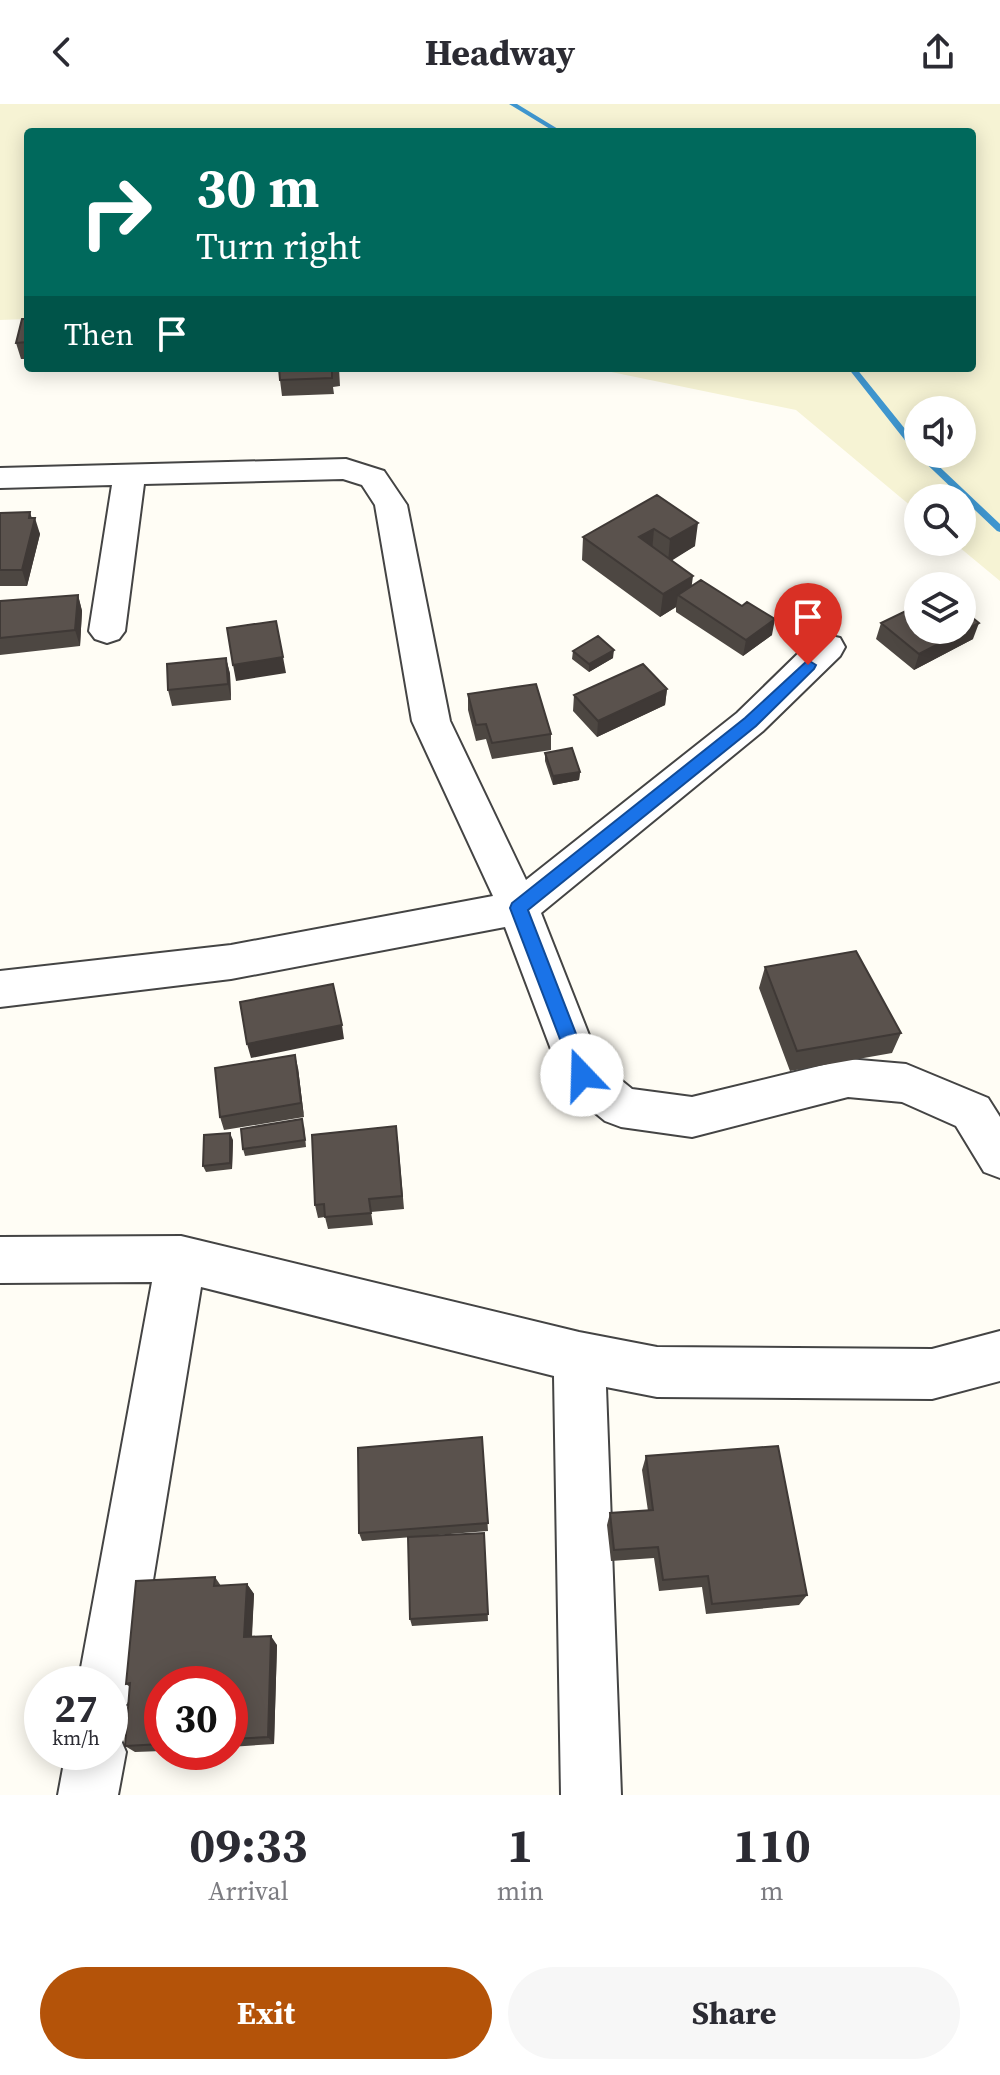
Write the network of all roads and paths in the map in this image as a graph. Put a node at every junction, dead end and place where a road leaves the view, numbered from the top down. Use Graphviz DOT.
graph roads {
  1 [pos="129,475"];
  2 [pos="0,478"];
  3 [pos="107,631"];
  4 [pos="827,647"];
  5 [pos="519,908"];
  6 [pos="0,989"];
  7 [pos="1000,1157"];
  8 [pos="181,1259"];
  9 [pos="0,1260"];
  10 [pos="1000,1356"];
  11 [pos="579,1357"];
  12 [pos="110,1666"];
  13 [pos="93,1770"];
  14 [pos="88,1795"];
  15 [pos="591,1795"];
  1 -- 2 [label="street"];
  1 -- 3 [label="street"];
  1 -- 5 [label="street"];
  4 -- 5 [label="street"];
  5 -- 6 [label="street"];
  5 -- 7 [label="street"];
  8 -- 9 [label="street"];
  8 -- 11 [label="street"];
  8 -- 12 [label="street"];
  10 -- 11 [label="street"];
  11 -- 15 [label="street"];
  13 -- 14 [label="street"];
}
